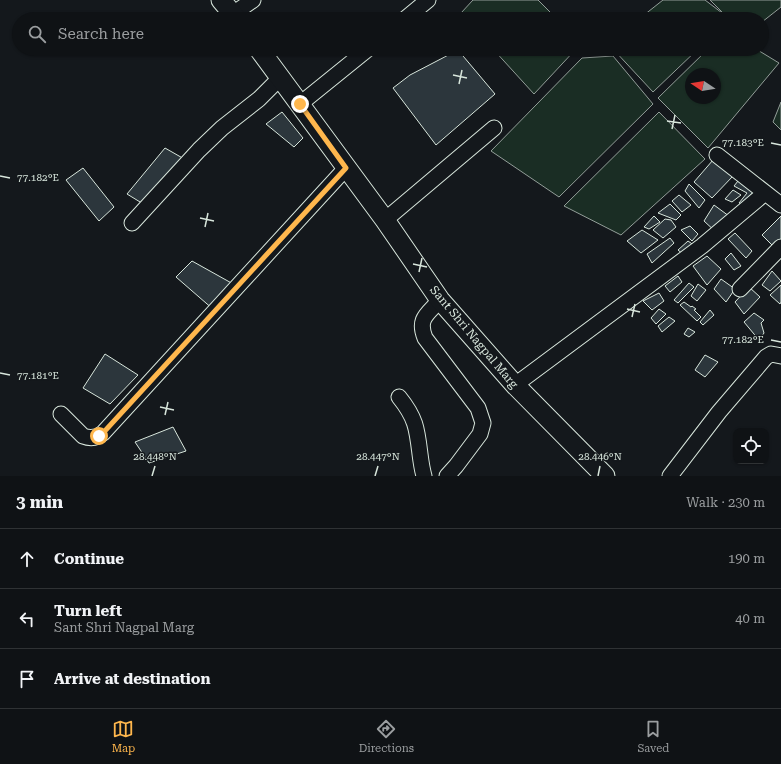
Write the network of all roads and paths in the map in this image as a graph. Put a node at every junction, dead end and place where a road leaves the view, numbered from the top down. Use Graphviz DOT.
graph roads {
  1 [pos="253,0"];
  2 [pos="428,0"];
  3 [pos="230,11"];
  4 [pos="413,12"];
  5 [pos="264,56"];
  6 [pos="359,56"];
  7 [pos="280,78"];
  8 [pos="300,104"];
  9 [pos="494,128"];
  10 [pos="717,155"];
  11 [pos="346,168"];
  12 [pos="765,193"];
  13 [pos="781,205"];
  14 [pos="385,220"];
  15 [pos="132,224"];
  16 [pos="781,247"];
  17 [pos="740,289"];
  18 [pos="440,300"];
  19 [pos="781,356"];
  20 [pos="515,385"];
  21 [pos="399,397"];
  22 [pos="61,414"];
  23 [pos="424,476"];
  24 [pos="447,476"];
  25 [pos="606,476"];
  26 [pos="670,476"];
  1 -- 3 [label="street"];
  2 -- 4 [label="street"];
  5 -- 7 [label="main road, Sant Shri Nagpal Marg"];
  6 -- 8 [label="street"];
  7 -- 8 [label="main road, Sant Shri Nagpal Marg"];
  7 -- 15 [label="street"];
  8 -- 11 [label="main road, Sant Shri Nagpal Marg"];
  9 -- 14 [label="street"];
  10 -- 12 [label="street"];
  11 -- 14 [label="main road, Sant Shri Nagpal Marg"];
  11 -- 22 [label="street"];
  12 -- 13 [label="street"];
  12 -- 20 [label="street"];
  14 -- 18 [label="main road, Sant Shri Nagpal Marg"];
  16 -- 17 [label="street"];
  18 -- 20 [label="main road, Sant Shri Nagpal Marg"];
  18 -- 24 [label="street"];
  19 -- 26 [label="street"];
  20 -- 25 [label="main road, Sant Shri Nagpal Marg"];
  21 -- 23 [label="street"];
}
